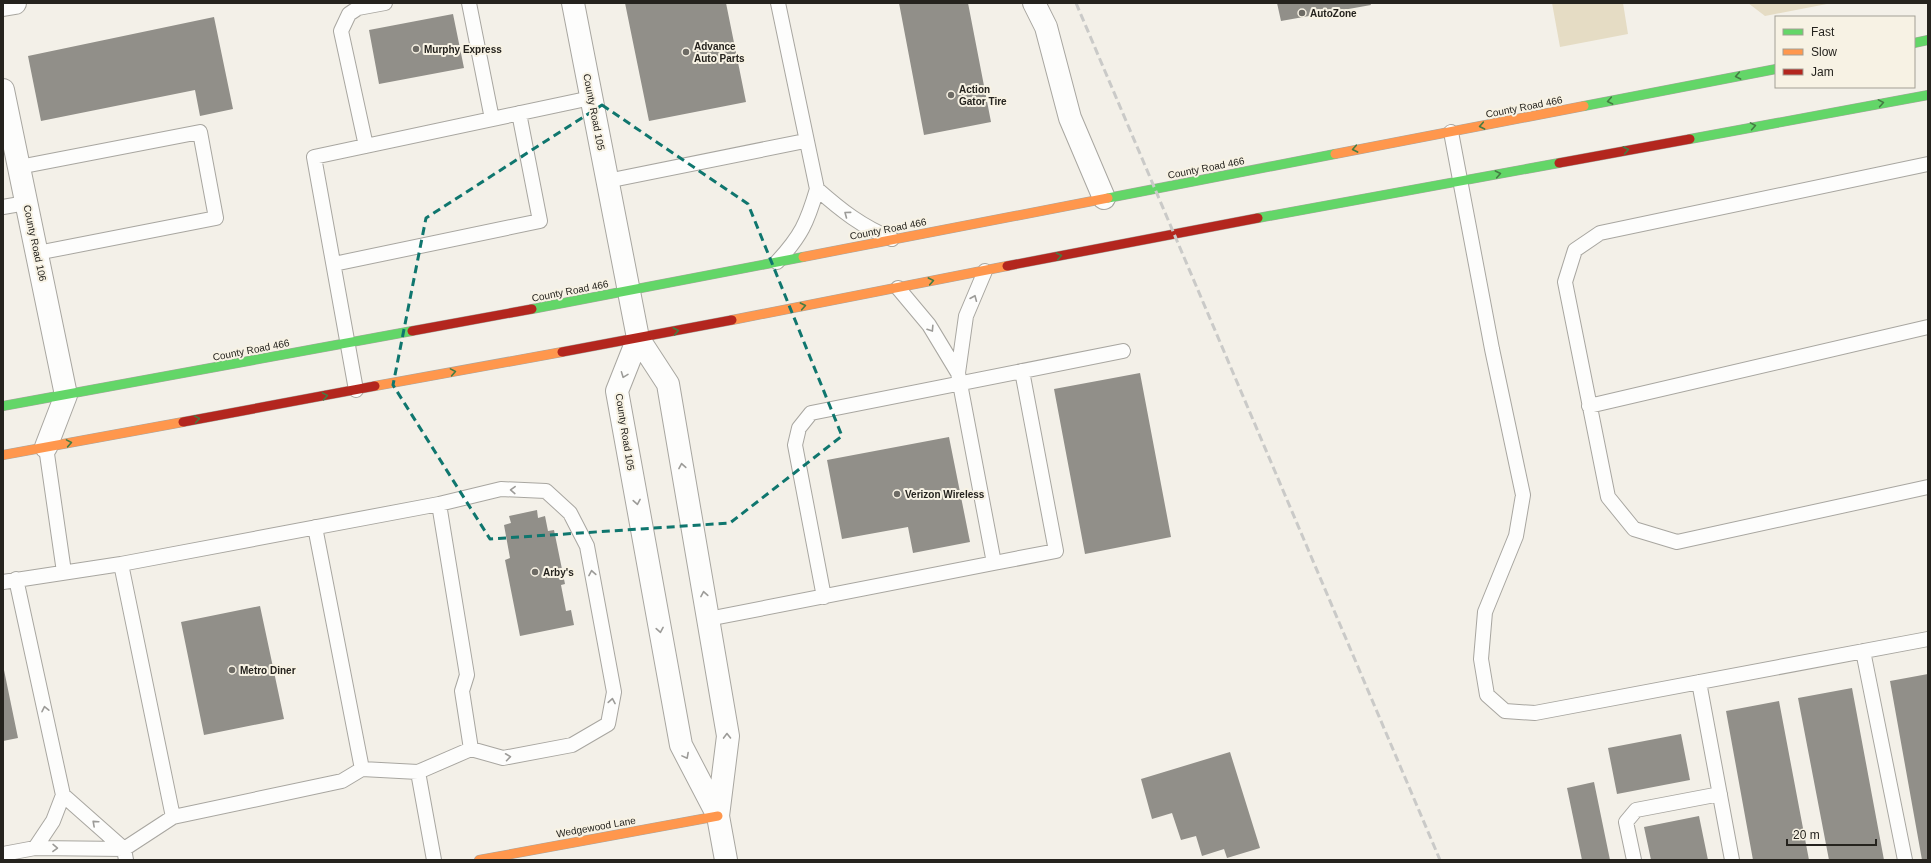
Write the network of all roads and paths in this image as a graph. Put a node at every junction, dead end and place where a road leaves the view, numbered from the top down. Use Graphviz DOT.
graph roads {
  1 [pos="15,3"];
  2 [pos="385,3"];
  3 [pos="469,3"];
  4 [pos="573,3"];
  5 [pos="778,3"];
  6 [pos="1034,3"];
  7 [pos="3,5"];
  8 [pos="1928,40"];
  9 [pos="1915,43"];
  10 [pos="1775,69"];
  11 [pos="3,90"];
  12 [pos="1928,95"];
  13 [pos="591,98"];
  14 [pos="519,113"];
  15 [pos="492,119"];
  16 [pos="1451,132"];
  17 [pos="806,141"];
  18 [pos="366,146"];
  19 [pos="1928,164"];
  20 [pos="19,167"];
  21 [pos="607,181"];
  22 [pos="1459,181"];
  23 [pos="816,189"];
  24 [pos="1104,198"];
  25 [pos="26,203"];
  26 [pos="3,207"];
  27 [pos="893,240"];
  28 [pos="37,252"];
  29 [pos="777,262"];
  30 [pos="334,264"];
  31 [pos="986,271"];
  32 [pos="898,288"];
  33 [pos="628,291"];
  34 [pos="1928,327"];
  35 [pos="638,338"];
  36 [pos="348,343"];
  37 [pos="1124,351"];
  38 [pos="1022,371"];
  39 [pos="959,378"];
  40 [pos="356,390"];
  41 [pos="66,395"];
  42 [pos="3,406"];
  43 [pos="1589,406"];
  44 [pos="46,447"];
  45 [pos="3,455"];
  46 [pos="1928,487"];
  47 [pos="439,504"];
  48 [pos="315,527"];
  49 [pos="994,563"];
  50 [pos="120,564"];
  51 [pos="64,572"];
  52 [pos="10,581"];
  53 [pos="824,597"];
  54 [pos="708,619"];
  55 [pos="1928,639"];
  56 [pos="1863,651"];
  57 [pos="1698,682"];
  58 [pos="471,749"];
  59 [pos="362,769"];
  60 [pos="418,772"];
  61 [pos="1720,794"];
  62 [pos="63,795"];
  63 [pos="718,816"];
  64 [pos="173,817"];
  65 [pos="35,848"];
  66 [pos="3,854"];
  67 [pos="125,854"];
  68 [pos="434,860"];
  69 [pos="479,860"];
  70 [pos="726,860"];
  71 [pos="1634,860"];
  72 [pos="1732,860"];
  73 [pos="1905,860"];
  1 -- 7 [label="street"];
  2 -- 18 [label="lane"];
  3 -- 15 [label="lane"];
  4 -- 13 [label="street, County Road 105"];
  5 -- 17 [label="lane"];
  6 -- 24 [label="street"];
  8 -- 9 [label="main road"];
  10 -- 16 [label="main road, County Road 466, one-way"];
  11 -- 20 [label="street, County Road 106"];
  22 -- 12 [label="main road, one-way"];
  13 -- 14 [label="lane"];
  13 -- 21 [label="street, County Road 105"];
  14 -- 15 [label="lane"];
  14 -- 30 [label="lane"];
  15 -- 18 [label="lane"];
  16 -- 22 [label="lane"];
  16 -- 24 [label="main road, County Road 466, one-way"];
  17 -- 21 [label="lane"];
  17 -- 23 [label="lane"];
  18 -- 30 [label="lane"];
  19 -- 43 [label="lane"];
  20 -- 25 [label="street, County Road 106"];
  20 -- 28 [label="lane"];
  21 -- 33 [label="street, County Road 105"];
  31 -- 22 [label="main road, one-way"];
  22 -- 57 [label="lane"];
  27 -- 23 [label="lane, one-way"];
  23 -- 29 [label="lane"];
  24 -- 27 [label="main road, County Road 466"];
  25 -- 26 [label="lane"];
  25 -- 28 [label="street, County Road 106"];
  27 -- 29 [label="main road, County Road 466"];
  28 -- 41 [label="street, County Road 106"];
  29 -- 33 [label="main road, County Road 466"];
  30 -- 36 [label="lane"];
  32 -- 31 [label="main road, one-way"];
  39 -- 31 [label="lane, one-way"];
  35 -- 32 [label="main road, one-way"];
  32 -- 39 [label="lane, one-way"];
  33 -- 35 [label="street, County Road 105"];
  33 -- 36 [label="main road, County Road 466"];
  34 -- 43 [label="lane"];
  40 -- 35 [label="main road, one-way"];
  54 -- 35 [label="street, County Road 105, one-way"];
  35 -- 63 [label="street, County Road 105, one-way"];
  36 -- 40 [label="lane"];
  36 -- 41 [label="main road, County Road 466"];
  37 -- 38 [label="lane"];
  38 -- 39 [label="lane"];
  38 -- 49 [label="lane"];
  39 -- 49 [label="lane"];
  39 -- 53 [label="lane"];
  44 -- 40 [label="main road, one-way"];
  41 -- 42 [label="main road, County Road 466"];
  41 -- 44 [label="street"];
  43 -- 46 [label="lane"];
  44 -- 45 [label="main road"];
  44 -- 51 [label="lane"];
  47 -- 48 [label="lane"];
  47 -- 58 [label="lane"];
  58 -- 47 [label="lane, one-way"];
  48 -- 50 [label="lane"];
  48 -- 59 [label="lane"];
  49 -- 53 [label="lane"];
  50 -- 51 [label="lane"];
  50 -- 64 [label="lane"];
  51 -- 52 [label="lane"];
  62 -- 52 [label="lane, one-way"];
  53 -- 54 [label="lane"];
  63 -- 54 [label="street, County Road 105, one-way"];
  55 -- 56 [label="lane"];
  56 -- 57 [label="lane"];
  56 -- 73 [label="lane"];
  57 -- 61 [label="lane"];
  58 -- 60 [label="lane"];
  59 -- 60 [label="lane"];
  59 -- 64 [label="lane"];
  60 -- 68 [label="lane"];
  61 -- 71 [label="lane"];
  61 -- 72 [label="lane"];
  62 -- 65 [label="lane"];
  67 -- 62 [label="lane, one-way"];
  63 -- 69 [label="main road, Wedgewood Lane"];
  63 -- 70 [label="street, County Road 105"];
  64 -- 67 [label="lane"];
  65 -- 66 [label="lane"];
  65 -- 67 [label="lane, one-way"];
}
